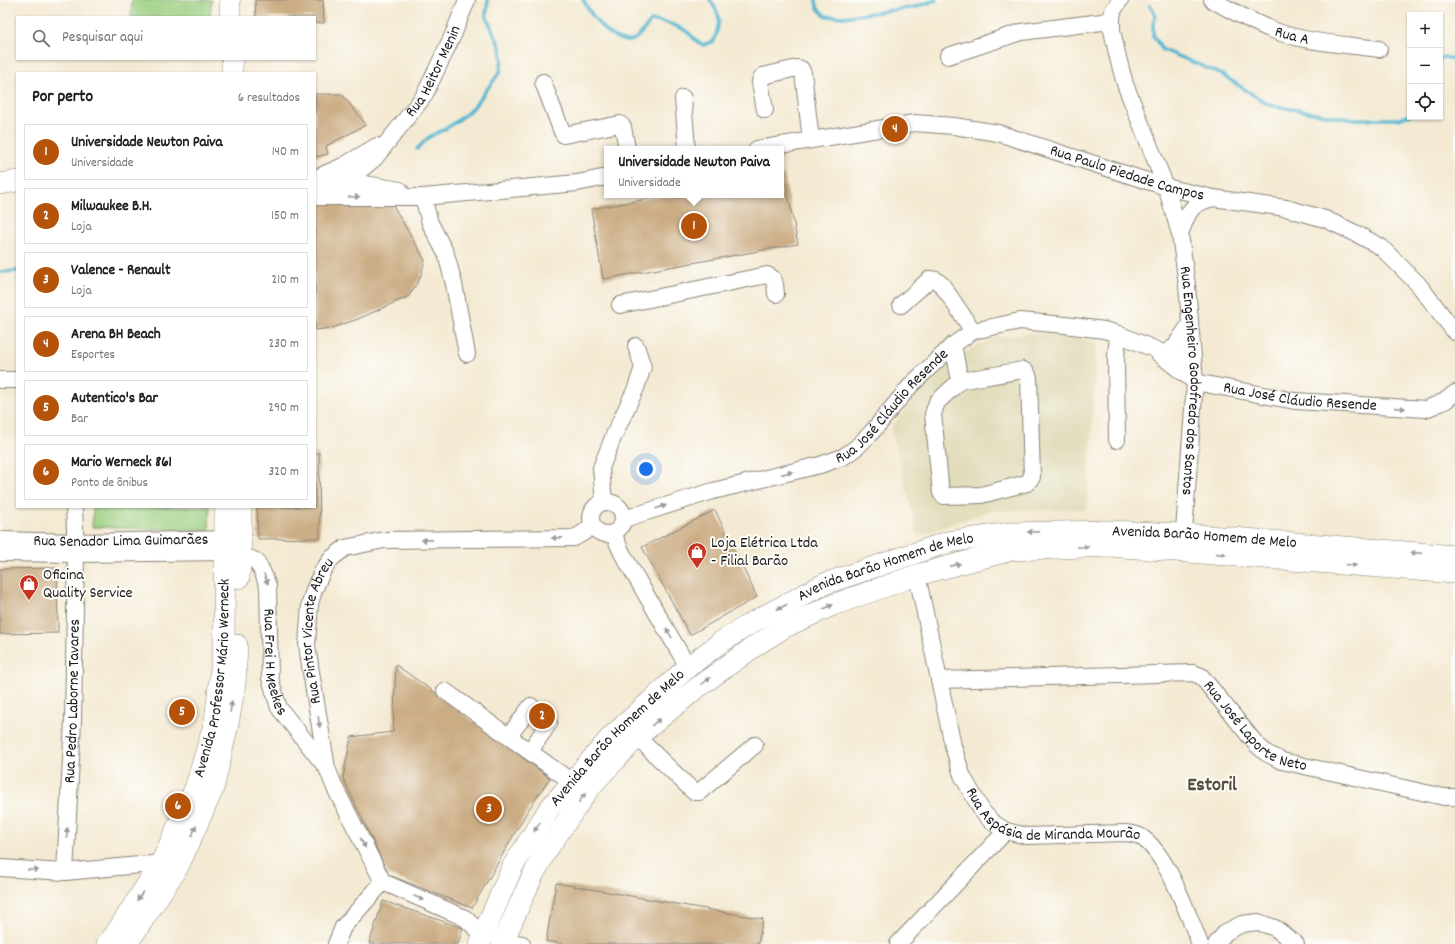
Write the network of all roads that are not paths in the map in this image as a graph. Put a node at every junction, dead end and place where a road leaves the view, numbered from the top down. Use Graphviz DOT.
graph roads {
  1 [pos="230,0"];
  2 [pos="1120,0"];
  3 [pos="1212,0"];
  4 [pos="466,1"];
  5 [pos="230,16"];
  6 [pos="1107,21"];
  7 [pos="1379,49"];
  8 [pos="948,56"];
  9 [pos="232,60"];
  10 [pos="232,72"];
  11 [pos="543,82"];
  12 [pos="683,98"];
  13 [pos="765,110"];
  14 [pos="392,137"];
  15 [pos="811,140"];
  16 [pos="626,146"];
  17 [pos="687,146"];
  18 [pos="775,146"];
  19 [pos="375,158"];
  20 [pos="604,178"];
  21 [pos="316,179"];
  22 [pos="316,179"];
  23 [pos="16,181"];
  24 [pos="347,181"];
  25 [pos="0,184"];
  26 [pos="1166,187"];
  27 [pos="396,188"];
  28 [pos="316,193"];
  29 [pos="316,197"];
  30 [pos="423,197"];
  31 [pos="1213,198"];
  32 [pos="1180,234"];
  33 [pos="776,294"];
  34 [pos="620,305"];
  35 [pos="901,305"];
  36 [pos="1190,324"];
  37 [pos="973,331"];
  38 [pos="1455,332"];
  39 [pos="1118,334"];
  40 [pos="952,345"];
  41 [pos="636,346"];
  42 [pos="1160,352"];
  43 [pos="467,354"];
  44 [pos="1193,357"];
  45 [pos="0,380"];
  46 [pos="16,380"];
  47 [pos="960,381"];
  48 [pos="1195,382"];
  49 [pos="1455,393"];
  50 [pos="1117,440"];
  51 [pos="604,502"];
  52 [pos="74,508"];
  53 [pos="225,508"];
  54 [pos="241,508"];
  55 [pos="624,518"];
  56 [pos="592,526"];
  57 [pos="613,533"];
  58 [pos="0,540"];
  59 [pos="948,542"];
  60 [pos="1183,543"];
  61 [pos="233,546"];
  62 [pos="76,548"];
  63 [pos="0,553"];
  64 [pos="1455,556"];
  65 [pos="1455,573"];
  66 [pos="917,575"];
  67 [pos="688,667"];
  68 [pos="939,680"];
  69 [pos="445,691"];
  70 [pos="531,706"];
  71 [pos="676,706"];
  72 [pos="549,723"];
  73 [pos="509,736"];
  74 [pos="637,738"];
  75 [pos="755,744"];
  76 [pos="530,751"];
  77 [pos="327,768"];
  78 [pos="572,782"];
  79 [pos="1455,797"];
  80 [pos="1006,831"];
  81 [pos="169,865"];
  82 [pos="0,868"];
  83 [pos="65,872"];
  84 [pos="383,882"];
  85 [pos="520,904"];
  86 [pos="492,914"];
  87 [pos="465,918"];
  88 [pos="1226,932"];
  89 [pos="1197,938"];
  90 [pos="498,942"];
  91 [pos="107,944"];
  92 [pos="127,944"];
  93 [pos="336,944"];
  94 [pos="898,944"];
  95 [pos="1216,944"];
  96 [pos="1296,944"];
  1 -- 5 [label="main road"];
  2 -- 6 [label="street, Rua Engenheiro Godofredo dos Santos"];
  3 -- 7 [label="street, Rua A"];
  4 -- 14 [label="street, Rua Heitor Menin"];
  6 -- 8 [label="street"];
  6 -- 26 [label="street, Rua Engenheiro Godofredo dos Santos"];
  9 -- 10 [label="main road"];
  11 -- 16 [label="street"];
  12 -- 17 [label="street"];
  13 -- 15 [label="street"];
  14 -- 19 [label="street, Rua Heitor Menin"];
  14 -- 21 [label="street, Rua Heitor Menin"];
  15 -- 18 [label="street, Rua Paulo Piedade Campos"];
  15 -- 26 [label="street, Rua Paulo Piedade Campos"];
  19 -- 24 [label="street, Rua Heitor Menin"];
  19 -- 27 [label="street"];
  20 -- 30 [label="street"];
  22 -- 24 [label="street"];
  23 -- 25 [label="main road"];
  24 -- 27 [label="street"];
  24 -- 28 [label="street, Rua Heitor Menin"];
  26 -- 31 [label="street, Rua Paulo Piedade Campos"];
  26 -- 32 [label="street, Rua Engenheiro Godofredo dos Santos"];
  27 -- 30 [label="street"];
  29 -- 30 [label="street, one-way"];
  30 -- 43 [label="street"];
  31 -- 32 [label="street"];
  31 -- 38 [label="street, Rua Paulo Piedade Campos"];
  32 -- 36 [label="street, Rua Engenheiro Godofredo dos Santos"];
  33 -- 34 [label="street"];
  35 -- 37 [label="street"];
  36 -- 42 [label="street"];
  36 -- 44 [label="street, Rua Engenheiro Godofredo dos Santos"];
  37 -- 39 [label="street, Rua José Cláudio Resende"];
  37 -- 40 [label="street, Rua José Cláudio Resende"];
  39 -- 42 [label="street, Rua José Cláudio Resende"];
  39 -- 50 [label="street"];
  40 -- 47 [label="street"];
  55 -- 40 [label="street, Rua José Cláudio Resende, one-way"];
  41 -- 51 [label="street"];
  42 -- 44 [label="street, Rua José Cláudio Resende"];
  42 -- 48 [label="street, Rua José Cláudio Resende"];
  44 -- 48 [label="street, Rua Engenheiro Godofredo dos Santos"];
  45 -- 46 [label="street"];
  47 -- 47 [label="street"];
  48 -- 49 [label="street, Rua José Cláudio Resende, one-way"];
  48 -- 60 [label="street, Rua Engenheiro Godofredo dos Santos"];
  51 -- 55 [label="street"];
  51 -- 56 [label="street"];
  52 -- 62 [label="street, Rua Pedro Laborne Tavares"];
  53 -- 61 [label="main road, Avenida Professor Mário Werneck"];
  54 -- 61 [label="main road, Avenida Professor Mário Werneck"];
  55 -- 57 [label="street"];
  56 -- 57 [label="street"];
  56 -- 77 [label="street, Rua Pintor Vicente Abreu, one-way"];
  67 -- 57 [label="street, one-way"];
  58 -- 62 [label="street, Rua Senador Lima Guimarães"];
  60 -- 59 [label="main road, Avenida Barão Homem de Melo, one-way"];
  59 -- 66 [label="main road"];
  59 -- 67 [label="main road, Avenida Barão Homem de Melo, one-way"];
  64 -- 60 [label="main road, Avenida Barão Homem de Melo, one-way"];
  60 -- 65 [label="main road, Avenida Barão Homem de Melo, one-way"];
  66 -- 60 [label="main road, Avenida Barão Homem de Melo, one-way"];
  61 -- 62 [label="street, Rua Senador Lima Guimarães"];
  61 -- 77 [label="street, Rua Frei H Meekes, one-way"];
  61 -- 81 [label="main road, Avenida Professor Mário Werneck"];
  62 -- 63 [label="street, Rua Senador Lima Guimarães"];
  83 -- 62 [label="street, Rua Pedro Laborne Tavares, one-way"];
  66 -- 68 [label="street, Rua Aspásia de Miranda Mourão"];
  71 -- 66 [label="main road, Avenida Barão Homem de Melo, one-way"];
  67 -- 71 [label="main road"];
  67 -- 78 [label="main road, Avenida Barão Homem de Melo"];
  68 -- 79 [label="street, Rua José Laporte Neto"];
  68 -- 80 [label="street, Rua Aspásia de Miranda Mourão"];
  69 -- 73 [label="street"];
  70 -- 73 [label="street"];
  74 -- 71 [label="main road, Avenida Barão Homem de Melo, one-way"];
  72 -- 76 [label="street"];
  73 -- 76 [label="street"];
  74 -- 75 [label="street"];
  85 -- 74 [label="main road, Avenida Barão Homem de Melo, one-way"];
  76 -- 78 [label="street"];
  77 -- 84 [label="street, Rua Pintor Vicente Abreu, one-way"];
  78 -- 86 [label="main road, Avenida Barão Homem de Melo, one-way"];
  80 -- 89 [label="street, Rua Aspásia de Miranda Mourão"];
  80 -- 94 [label="street"];
  81 -- 83 [label="street"];
  81 -- 91 [label="main road, Avenida Professor Mário Werneck, one-way"];
  81 -- 92 [label="main road, Avenida Professor Mário Werneck"];
  82 -- 83 [label="street, one-way"];
  84 -- 87 [label="street, one-way"];
  84 -- 93 [label="street"];
  85 -- 86 [label="main road"];
  85 -- 90 [label="main road, Avenida Barão Homem de Melo"];
  86 -- 87 [label="street"];
  86 -- 90 [label="main road, Avenida Barão Homem de Melo"];
  87 -- 90 [label="street"];
  88 -- 89 [label="street"];
  88 -- 95 [label="street"];
  88 -- 96 [label="street"];
}
